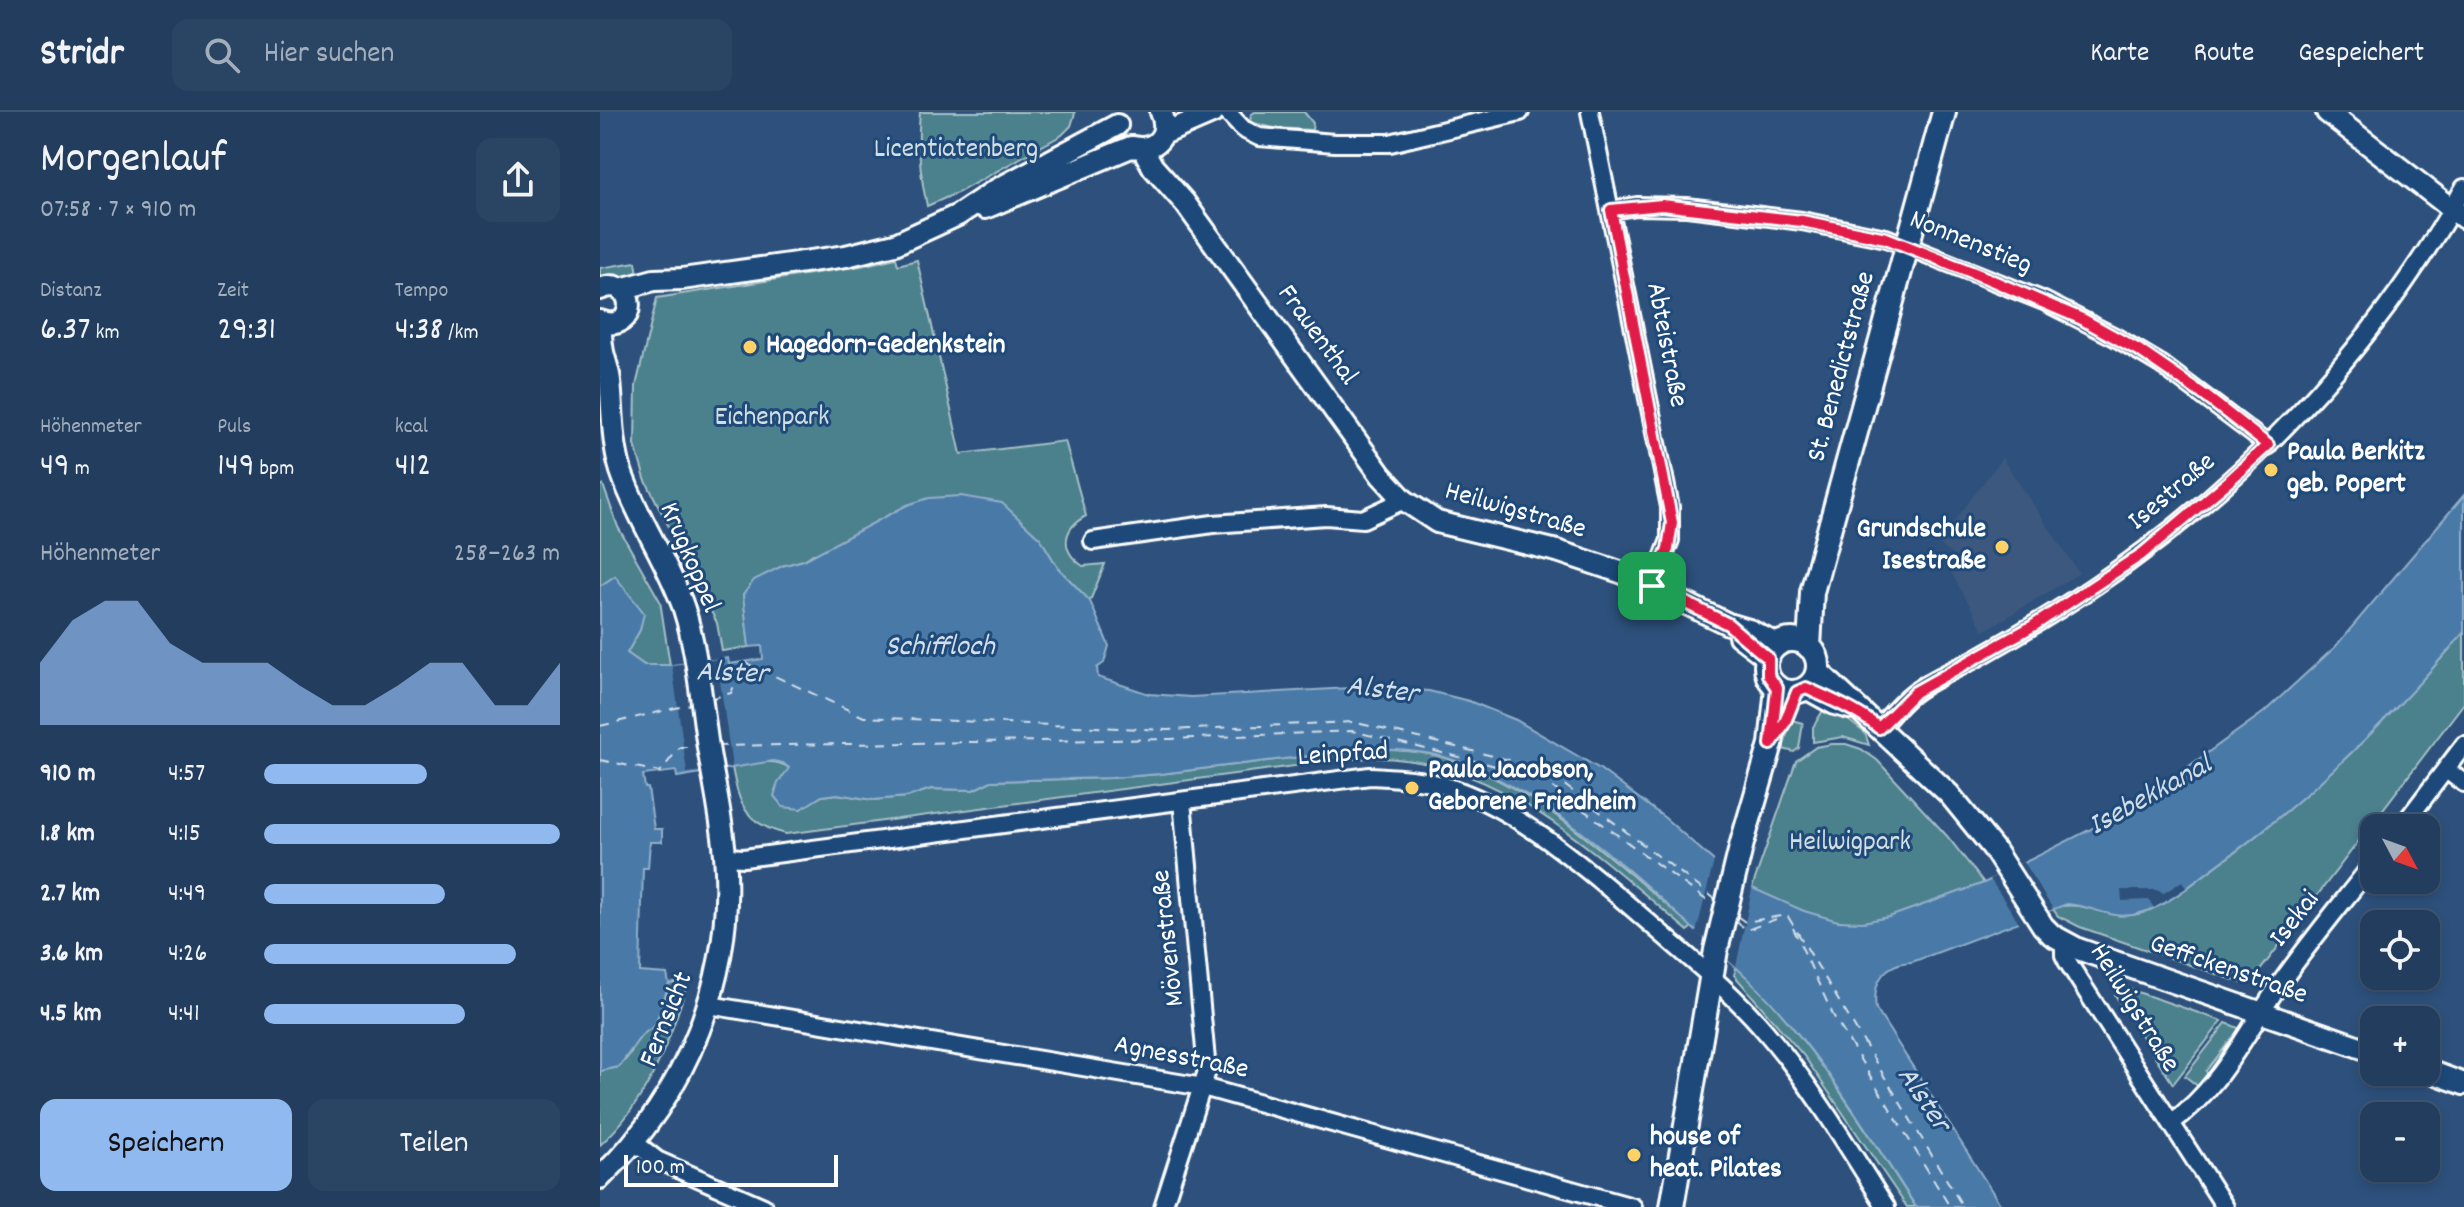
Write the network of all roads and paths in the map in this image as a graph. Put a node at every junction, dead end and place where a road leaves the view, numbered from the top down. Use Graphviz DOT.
graph roads {
  1 [pos="1214,112"];
  2 [pos="1227,112"];
  3 [pos="1520,112"];
  4 [pos="1590,112"];
  5 [pos="1944,112"];
  6 [pos="2327,112"];
  7 [pos="1118,117"];
  8 [pos="1155,130"];
  9 [pos="2464,188"];
  10 [pos="1611,210"];
  11 [pos="2458,214"];
  12 [pos="958,215"];
  13 [pos="1907,248"];
  14 [pos="612,308"];
  15 [pos="2268,445"];
  16 [pos="1404,500"];
  17 [pos="1093,541"];
  18 [pos="1652,586"];
  19 [pos="1786,648"];
  20 [pos="1800,685"];
  21 [pos="1879,728"];
  22 [pos="2464,745"];
  23 [pos="2446,770"];
  24 [pos="2464,783"];
  25 [pos="1182,801"];
  26 [pos="2412,814"];
  27 [pos="725,857"];
  28 [pos="2360,880"];
  29 [pos="2064,943"];
  30 [pos="1712,977"];
  31 [pos="709,1005"];
  32 [pos="2262,1013"];
  33 [pos="2360,1047"];
  34 [pos="2440,1075"];
  35 [pos="2464,1084"];
  36 [pos="1203,1087"];
  37 [pos="2171,1123"];
  38 [pos="634,1142"];
  39 [pos="600,1178"];
  40 [pos="764,1207"];
  41 [pos="1163,1207"];
  42 [pos="1633,1207"];
  43 [pos="1672,1207"];
  44 [pos="1886,1207"];
  45 [pos="2225,1207"];
  1 -- 8 [label="street"];
  2 -- 3 [label="street"];
  4 -- 10 [label="street, Abteistraße"];
  5 -- 13 [label="main road, St. Benedictstraße"];
  6 -- 11 [label="street"];
  7 -- 8 [label="street, Frauenthal"];
  7 -- 12 [label="street"];
  8 -- 12 [label="street"];
  8 -- 16 [label="street, Frauenthal"];
  9 -- 11 [label="street, Isestraße"];
  10 -- 13 [label="street, Nonnenstieg"];
  10 -- 18 [label="street, Abteistraße"];
  11 -- 15 [label="street, Isestraße"];
  12 -- 14 [label="street"];
  13 -- 15 [label="street, Nonnenstieg"];
  13 -- 19 [label="main road, St. Benedictstraße"];
  14 -- 27 [label="street, Krugkoppel"];
  15 -- 21 [label="street, Isestraße"];
  16 -- 17 [label="street, Heilwigstraße"];
  16 -- 18 [label="street, Heilwigstraße"];
  18 -- 19 [label="street, Heilwigstraße"];
  19 -- 20 [label="main road"];
  19 -- 20 [label="main road"];
  20 -- 21 [label="street, Heilwigstraße"];
  20 -- 30 [label="main road"];
  21 -- 29 [label="street, Heilwigstraße"];
  22 -- 23 [label="street"];
  23 -- 24 [label="street"];
  23 -- 26 [label="street"];
  25 -- 27 [label="street, Leinpfad"];
  25 -- 30 [label="street, Leinpfad"];
  25 -- 36 [label="street, Mövenstraße"];
  27 -- 31 [label="street, Fernsicht"];
  28 -- 32 [label="street, Isekai"];
  29 -- 32 [label="street, Geffckenstraße"];
  29 -- 37 [label="street, Heilwigstraße"];
  30 -- 43 [label="main road"];
  30 -- 44 [label="street, Leinpfad"];
  31 -- 36 [label="street, Agnesstraße"];
  31 -- 38 [label="street, Fernsicht"];
  32 -- 33 [label="street, Geffckenstraße"];
  32 -- 37 [label="street, Isekai"];
  34 -- 35 [label="street"];
  36 -- 41 [label="street, Mövenstraße"];
  36 -- 42 [label="street, Agnesstraße"];
  37 -- 45 [label="street, Heilwigstraße"];
  38 -- 39 [label="street, Fernsicht"];
  38 -- 40 [label="street"];
}
